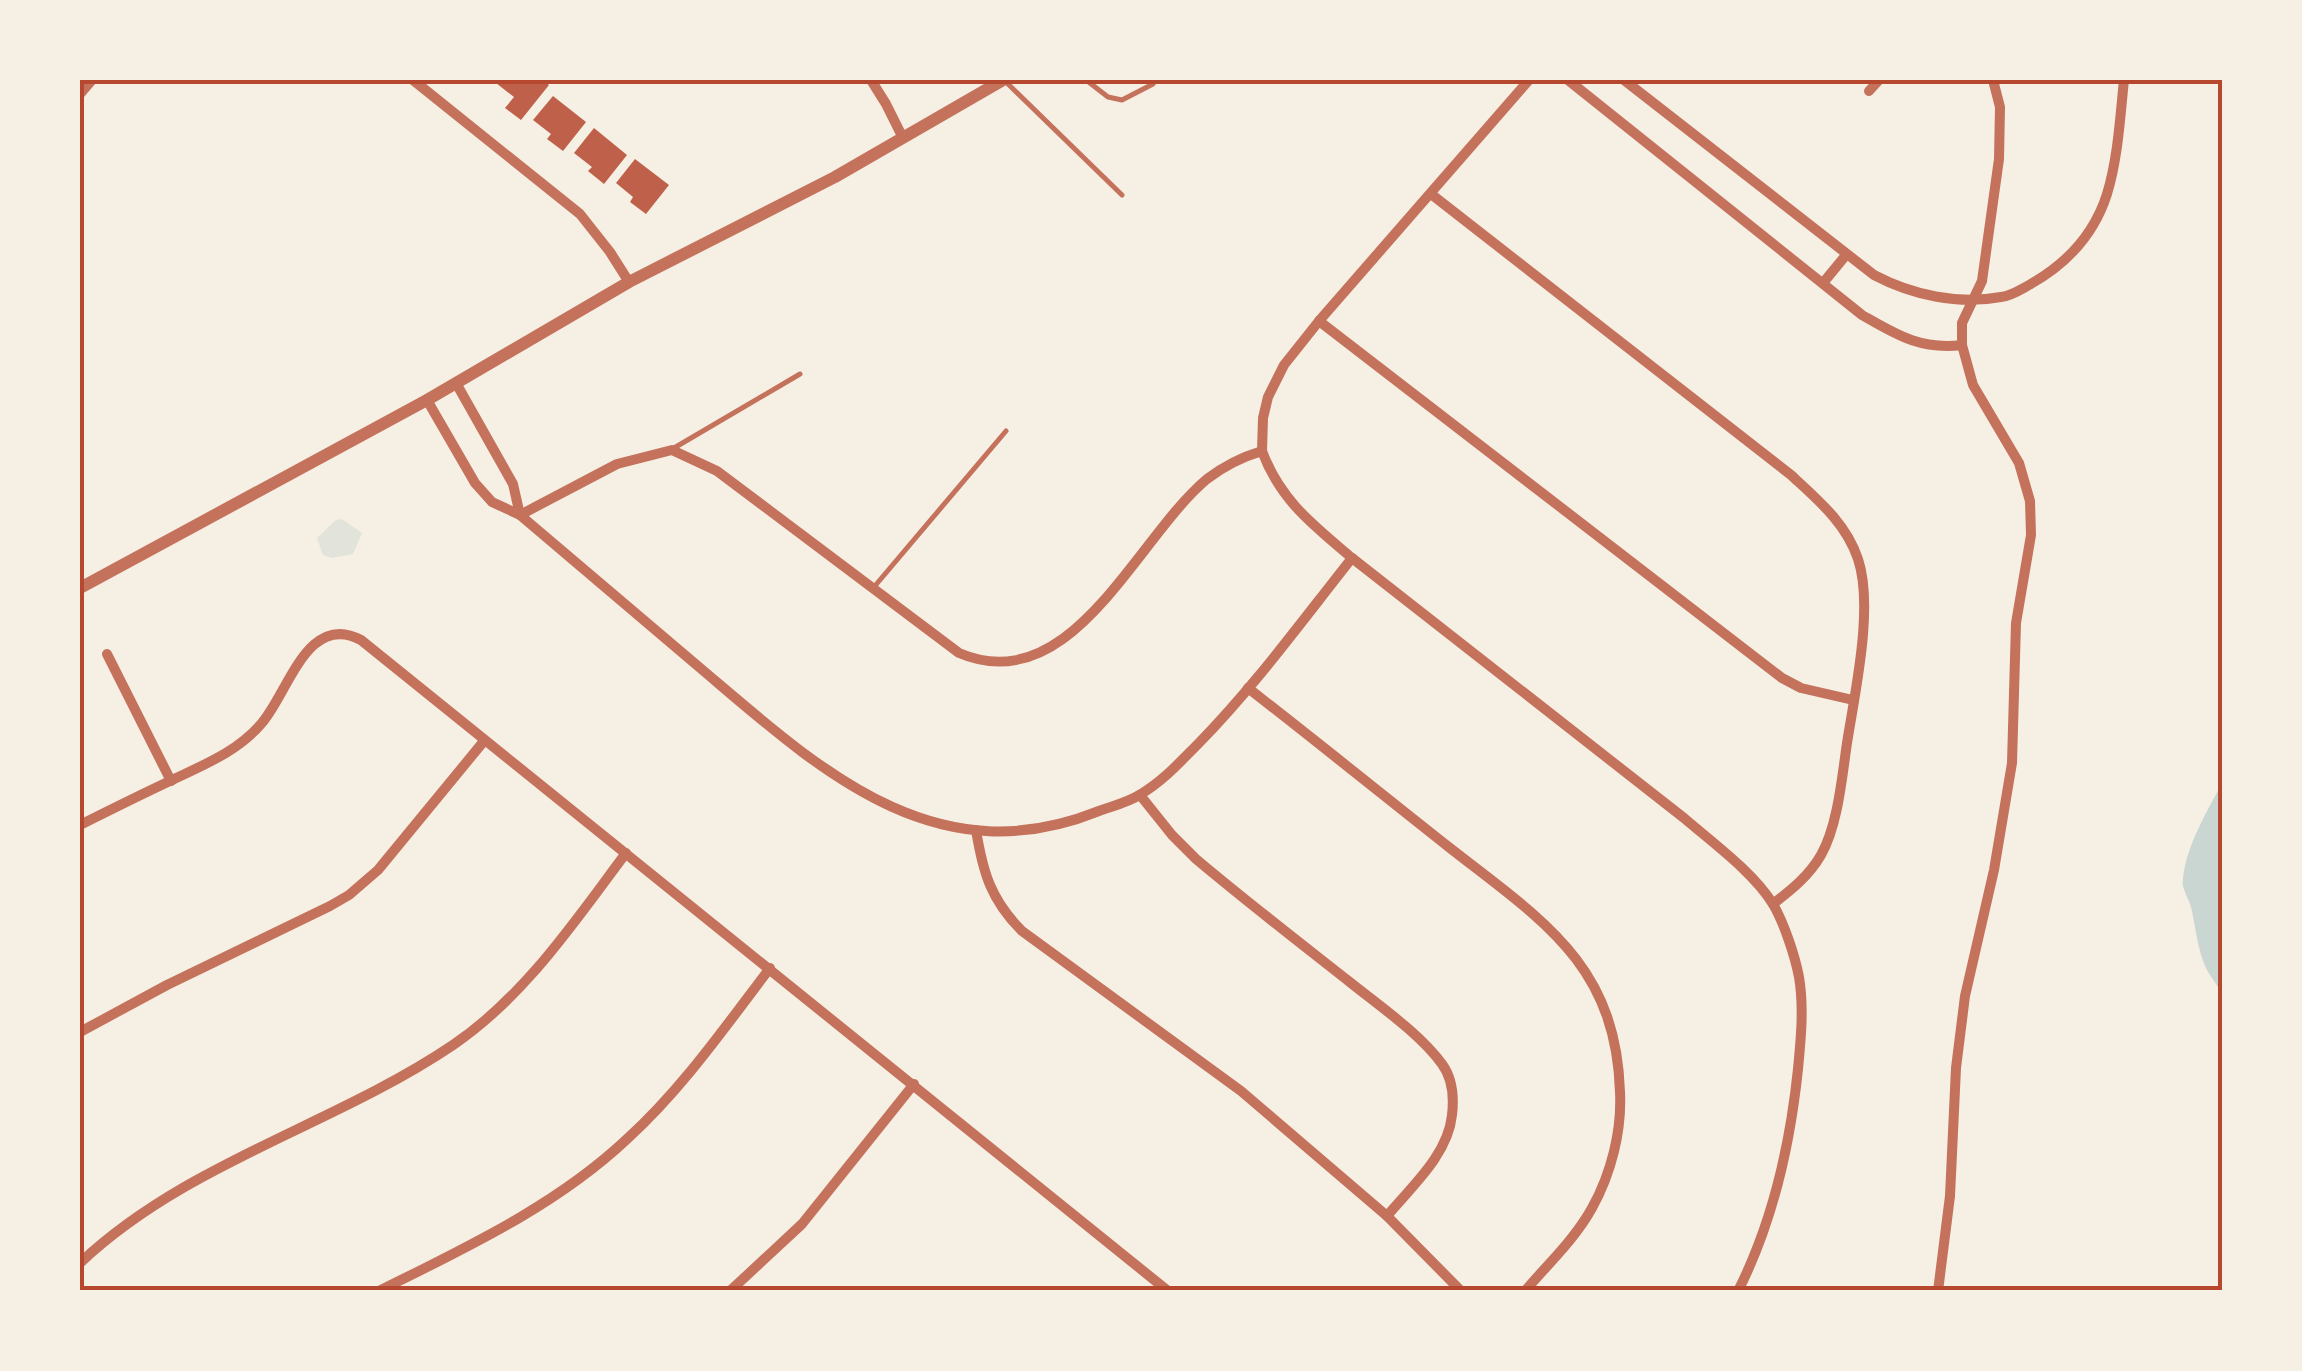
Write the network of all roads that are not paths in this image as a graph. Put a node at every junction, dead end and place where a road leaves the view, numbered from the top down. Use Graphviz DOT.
graph roads {
  1 [pos="92,80"];
  2 [pos="412,80"];
  3 [pos="871,80"];
  4 [pos="1003,80"];
  5 [pos="1086,80"];
  6 [pos="1529,80"];
  7 [pos="1568,80"];
  8 [pos="1624,80"];
  9 [pos="1879,80"];
  10 [pos="1994,80"];
  11 [pos="2124,80"];
  12 [pos="1154,84"];
  13 [pos="1870,90"];
  14 [pos="80,94"];
  15 [pos="903,138"];
  16 [pos="1431,194"];
  17 [pos="1122,195"];
  18 [pos="1846,255"];
  19 [pos="628,282"];
  20 [pos="1823,283"];
  21 [pos="1971,300"];
  22 [pos="1319,321"];
  23 [pos="1962,345"];
  24 [pos="800,374"];
  25 [pos="456,383"];
  26 [pos="428,400"];
  27 [pos="1006,431"];
  28 [pos="672,450"];
  29 [pos="1262,451"];
  30 [pos="520,515"];
  31 [pos="1352,558"];
  32 [pos="80,588"];
  33 [pos="872,590"];
  34 [pos="107,654"];
  35 [pos="1248,688"];
  36 [pos="1853,700"];
  37 [pos="484,740"];
  38 [pos="171,780"];
  39 [pos="1140,795"];
  40 [pos="80,825"];
  41 [pos="976,830"];
  42 [pos="626,854"];
  43 [pos="1772,904"];
  44 [pos="770,968"];
  45 [pos="80,1032"];
  46 [pos="914,1084"];
  47 [pos="1387,1216"];
  48 [pos="80,1263"];
  49 [pos="378,1291"];
  50 [pos="730,1291"];
  51 [pos="1168,1291"];
  52 [pos="1461,1291"];
  53 [pos="1525,1291"];
  54 [pos="1738,1291"];
  55 [pos="1938,1291"];
  1 -- 14 [label="street"];
  2 -- 19 [label="street"];
  3 -- 15 [label="street"];
  4 -- 15 [label="street"];
  4 -- 17 [label="lane"];
  5 -- 12 [label="lane"];
  6 -- 16 [label="street"];
  7 -- 20 [label="street"];
  8 -- 18 [label="street"];
  9 -- 13 [label="street"];
  10 -- 21 [label="street"];
  11 -- 21 [label="street"];
  15 -- 19 [label="street"];
  16 -- 22 [label="street"];
  16 -- 36 [label="street"];
  18 -- 20 [label="street"];
  18 -- 21 [label="street"];
  19 -- 25 [label="street"];
  20 -- 23 [label="street"];
  21 -- 23 [label="street"];
  22 -- 29 [label="street"];
  22 -- 36 [label="street"];
  23 -- 55 [label="street"];
  24 -- 28 [label="lane"];
  25 -- 26 [label="street"];
  25 -- 30 [label="street"];
  26 -- 30 [label="street"];
  26 -- 32 [label="street"];
  27 -- 33 [label="lane"];
  28 -- 30 [label="street"];
  28 -- 33 [label="street"];
  29 -- 31 [label="street"];
  29 -- 33 [label="street"];
  30 -- 41 [label="street"];
  31 -- 35 [label="street"];
  31 -- 43 [label="street"];
  34 -- 38 [label="street"];
  35 -- 39 [label="street"];
  35 -- 53 [label="street"];
  36 -- 43 [label="street"];
  37 -- 38 [label="street"];
  37 -- 42 [label="street"];
  37 -- 45 [label="street"];
  38 -- 40 [label="street"];
  39 -- 41 [label="street"];
  39 -- 47 [label="street"];
  41 -- 47 [label="street"];
  42 -- 44 [label="street"];
  42 -- 48 [label="street"];
  43 -- 54 [label="street"];
  44 -- 46 [label="street"];
  44 -- 49 [label="street"];
  46 -- 50 [label="street"];
  46 -- 51 [label="street"];
  47 -- 52 [label="street"];
}
